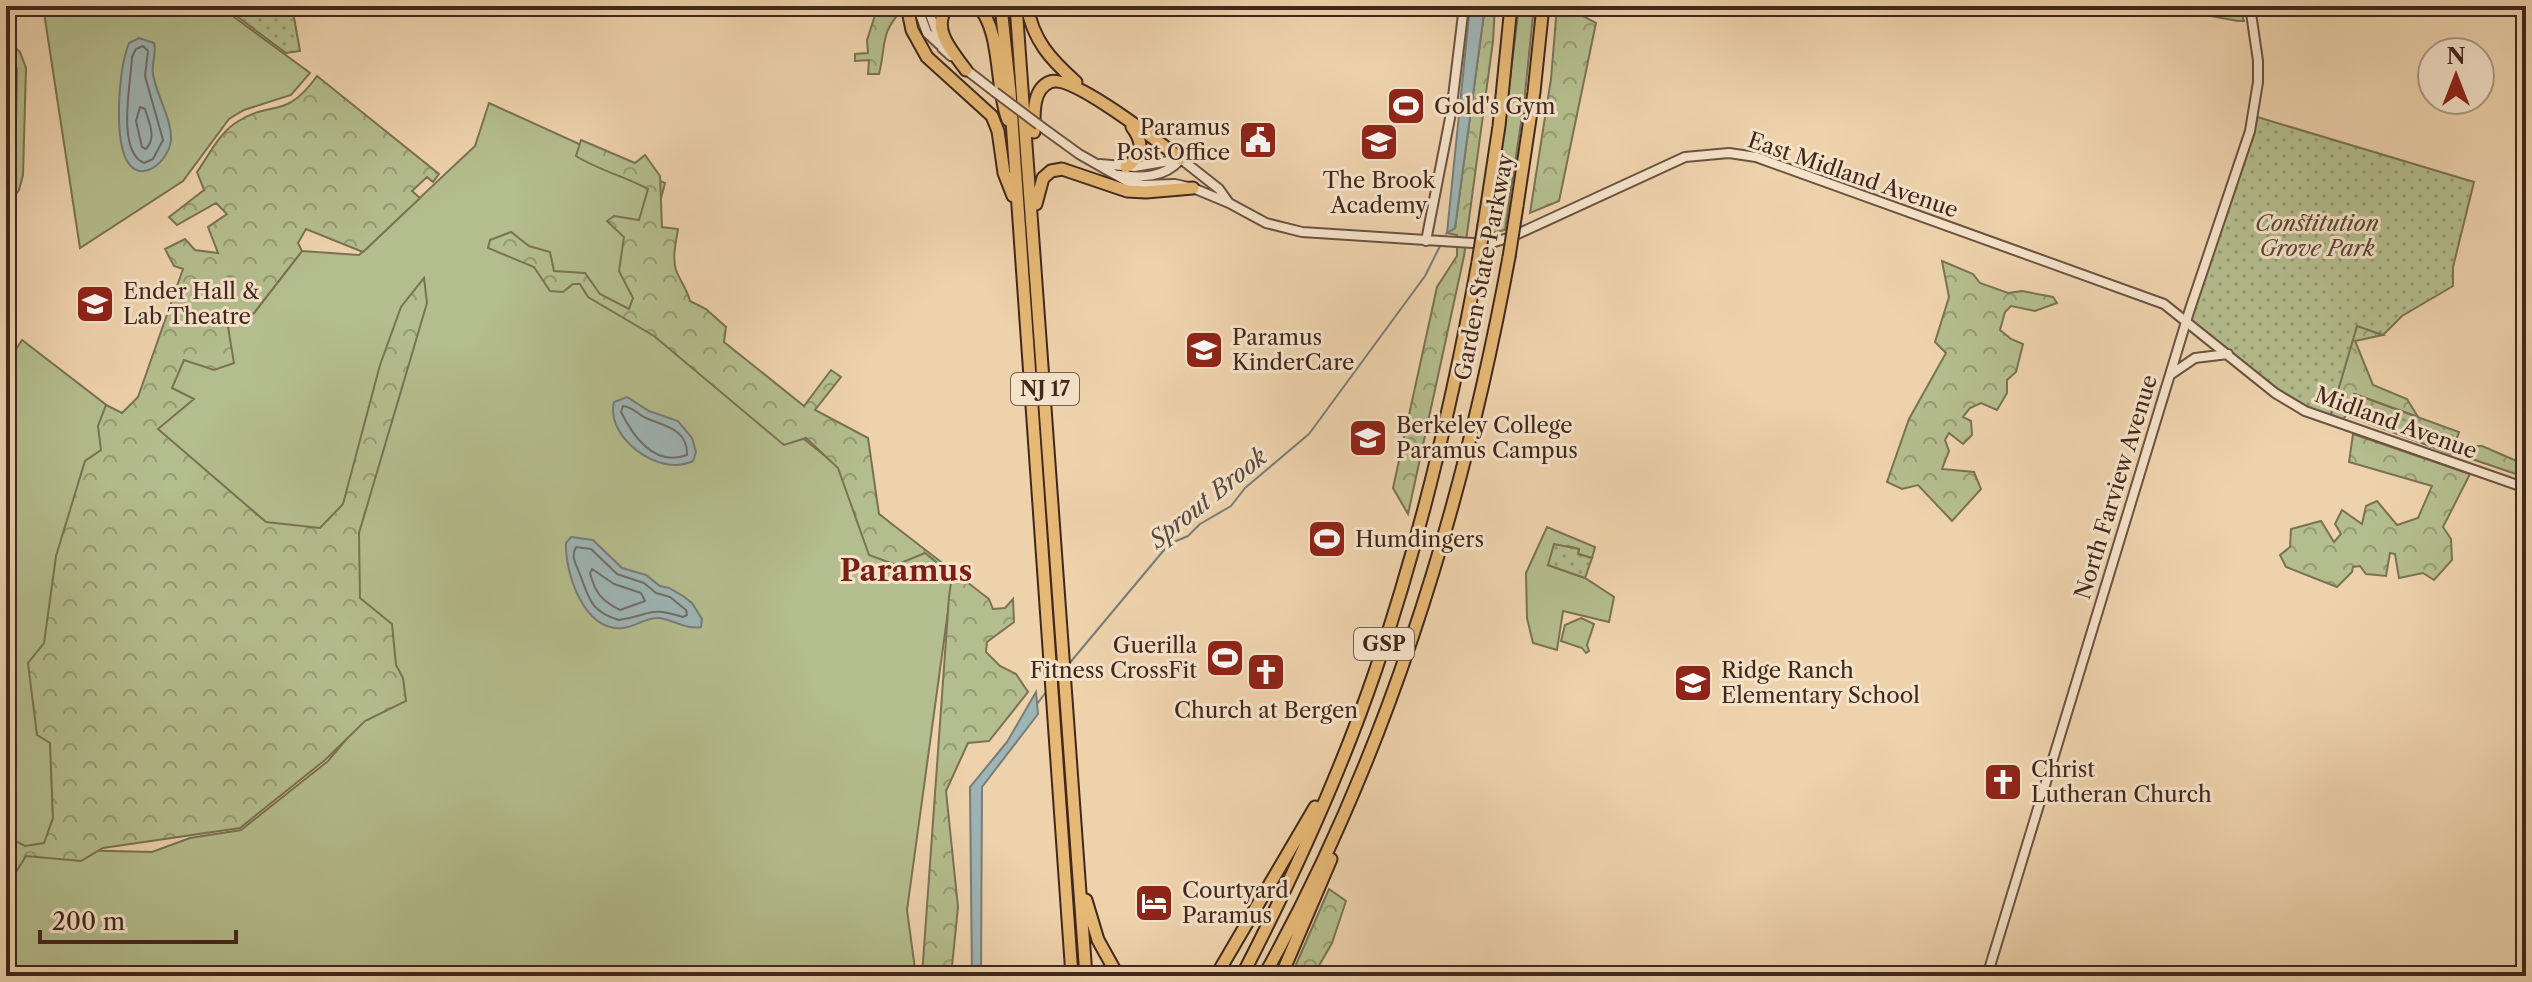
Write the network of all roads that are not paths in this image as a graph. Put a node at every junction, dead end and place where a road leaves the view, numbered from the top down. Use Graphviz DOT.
graph roads {
  1 [pos="948,6"];
  2 [pos="978,6"];
  3 [pos="1001,6"];
  4 [pos="1016,6"];
  5 [pos="1027,6"];
  6 [pos="1464,6"];
  7 [pos="1511,6"];
  8 [pos="1543,6"];
  9 [pos="2250,6"];
  10 [pos="918,7"];
  11 [pos="966,70"];
  12 [pos="1088,93"];
  13 [pos="1130,123"];
  14 [pos="1012,130"];
  15 [pos="1181,159"];
  16 [pos="1096,164"];
  17 [pos="1126,167"];
  18 [pos="1114,174"];
  19 [pos="1031,184"];
  20 [pos="1193,188"];
  21 [pos="1229,203"];
  22 [pos="1018,209"];
  23 [pos="1033,228"];
  24 [pos="1426,241"];
  25 [pos="2186,319"];
  26 [pos="2228,354"];
  27 [pos="2169,376"];
  28 [pos="2526,488"];
  29 [pos="1346,750"];
  30 [pos="1351,799"];
  31 [pos="1077,856"];
  32 [pos="1072,972"];
  33 [pos="1086,976"];
  34 [pos="1118,976"];
  35 [pos="1216,976"];
  36 [pos="1242,976"];
  37 [pos="1264,976"];
  38 [pos="1281,976"];
  39 [pos="1987,976"];
  1 -- 11 [label="highway"];
  2 -- 14 [label="highway"];
  3 -- 14 [label="highway, NJ 17"];
  4 -- 19 [label="highway, NJ 17"];
  5 -- 12 [label="highway"];
  6 -- 24 [label="street"];
  7 -- 29 [label="highway, Garden State Parkway / GSP, bridge"];
  8 -- 30 [label="highway, Garden State Parkway / GSP, bridge"];
  9 -- 25 [label="street, North Farview Avenue"];
  10 -- 11 [label="street"];
  10 -- 22 [label="highway"];
  11 -- 16 [label="street, East Midland Avenue, bridge"];
  12 -- 13 [label="highway"];
  12 -- 19 [label="highway"];
  13 -- 15 [label="highway"];
  13 -- 17 [label="highway"];
  14 -- 22 [label="highway, NJ 17"];
  15 -- 17 [label="street, East Midland Avenue"];
  15 -- 18 [label="street, East Midland Avenue"];
  15 -- 21 [label="street, East Midland Avenue"];
  16 -- 17 [label="street, East Midland Avenue"];
  16 -- 18 [label="street, East Midland Avenue"];
  18 -- 20 [label="street, East Midland Avenue"];
  19 -- 23 [label="highway, NJ 17"];
  20 -- 21 [label="street, East Midland Avenue"];
  20 -- 23 [label="highway"];
  21 -- 24 [label="street, East Midland Avenue"];
  22 -- 32 [label="highway, NJ 17"];
  23 -- 31 [label="highway, NJ 17"];
  24 -- 25 [label="street, East Midland Avenue"];
  25 -- 26 [label="street, Midland Avenue"];
  25 -- 27 [label="street, North Farview Avenue"];
  26 -- 27 [label="street"];
  26 -- 28 [label="street, Midland Avenue"];
  27 -- 39 [label="street, North Farview Avenue"];
  29 -- 35 [label="highway"];
  29 -- 36 [label="highway, Garden State Parkway / GSP"];
  30 -- 37 [label="highway, Garden State Parkway / GSP"];
  30 -- 38 [label="highway"];
  31 -- 33 [label="highway, NJ 17"];
  31 -- 34 [label="highway"];
}
